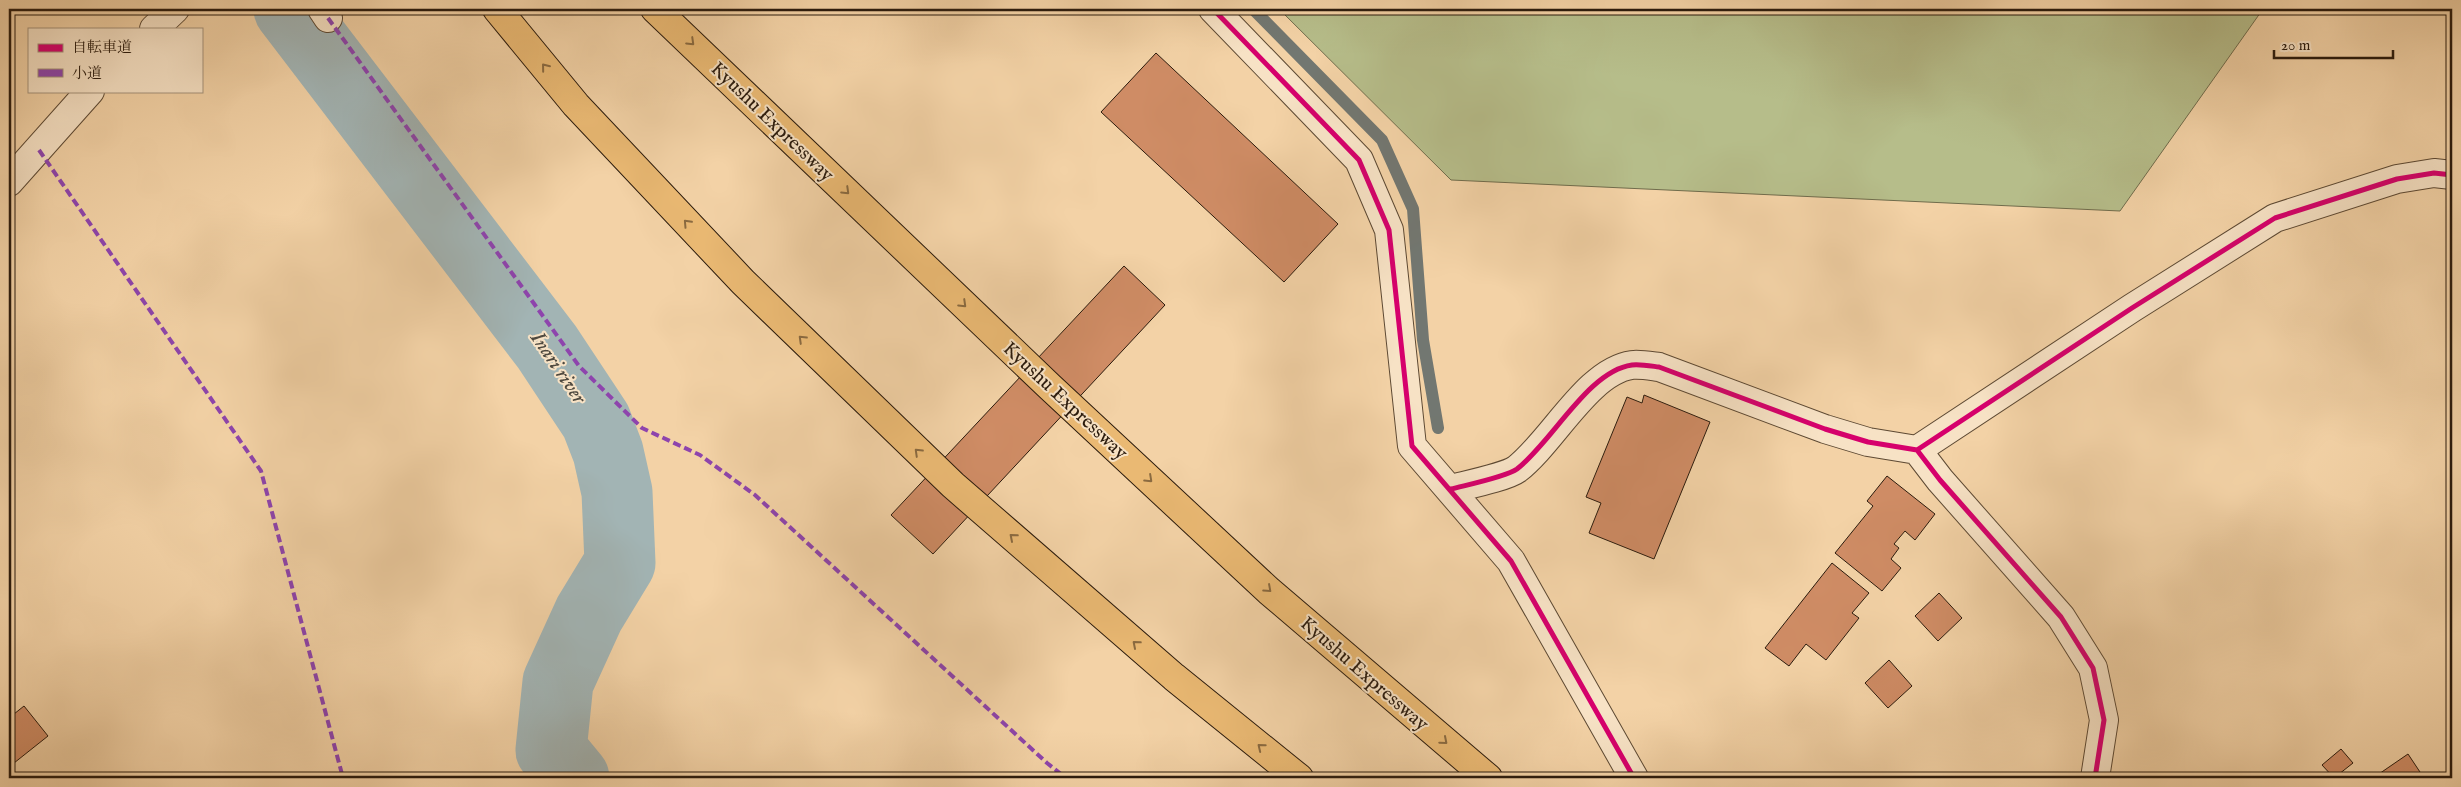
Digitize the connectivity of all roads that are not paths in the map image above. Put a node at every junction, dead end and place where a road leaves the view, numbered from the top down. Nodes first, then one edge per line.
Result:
1 (175, 9) edge
2 (497, 9) edge
3 (656, 9) edge
4 (1213, 9) edge
5 (155, 28) edge
6 (89, 92) edge
7 (2452, 175) edge
8 (9, 182) edge
9 (1917, 450) junction
10 (1451, 490) junction
11 (1299, 778) edge
12 (1488, 778) edge
13 (1634, 778) edge
14 (2095, 778) edge

1 - 5 street
11 -> 2 highway
3 -> 12 highway, Kyushu Expressway
4 - 10 street
6 - 8 street
7 - 9 street
9 - 10 street
9 - 14 street
10 - 13 street

